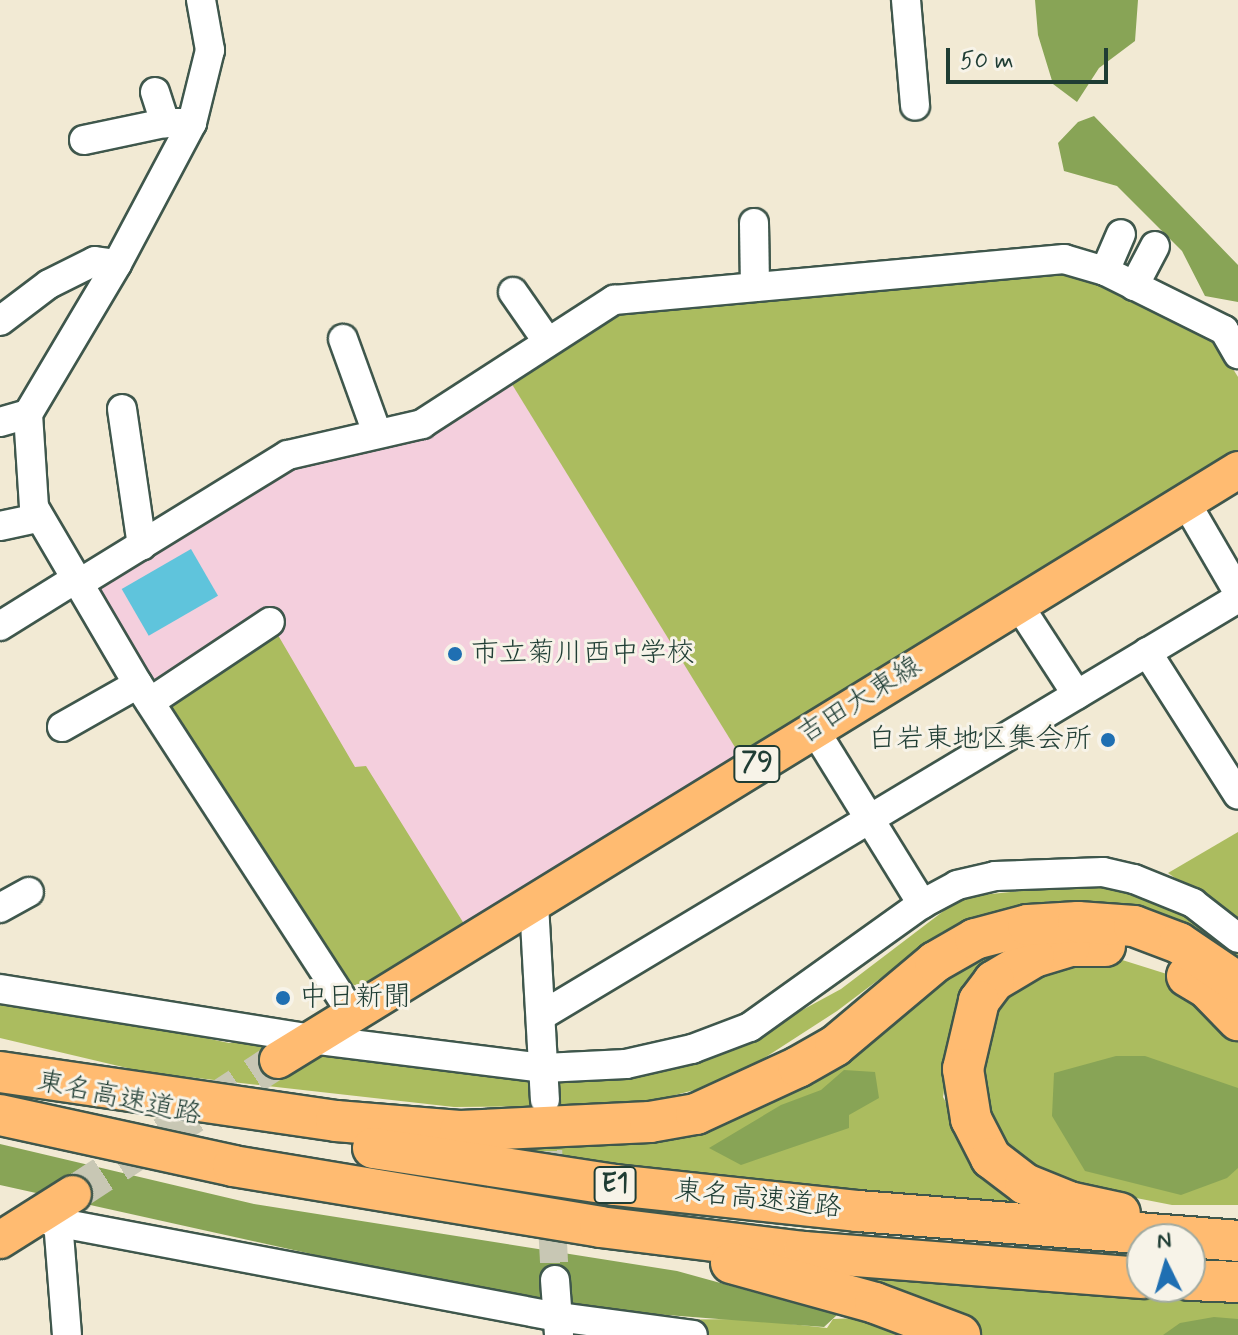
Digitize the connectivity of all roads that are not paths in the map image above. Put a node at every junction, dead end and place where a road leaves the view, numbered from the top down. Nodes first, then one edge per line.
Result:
1 (201, 0) edge
2 (906, 0) edge
3 (155, 92) dead end
4 (915, 106) dead end
5 (179, 123) junction
6 (84, 140) dead end
7 (754, 223) dead end
8 (1121, 234) dead end
9 (1155, 246) dead end
10 (117, 264) junction
11 (1105, 271) junction
12 (1134, 286) junction
13 (755, 287) junction
14 (513, 292) dead end
15 (0, 321) edge
16 (343, 339) dead end
17 (547, 341) junction
18 (1238, 354) edge
19 (122, 409) dead end
20 (28, 414) junction
21 (0, 422) edge
22 (377, 433) junction
23 (1238, 470) edge
24 (1185, 501) junction
25 (38, 518) junction
26 (0, 526) edge
27 (142, 546) junction
28 (76, 582) junction
29 (1238, 592) edge
30 (1238, 598) edge
31 (1018, 604) junction
32 (270, 622) dead end
33 (0, 626) edge
34 (1147, 652) junction
35 (144, 693) junction
36 (1077, 695) junction
37 (62, 727) dead end
38 (814, 729) junction
39 (1238, 795) edge
40 (870, 818) junction
41 (29, 892) dead end
42 (534, 904) junction
43 (922, 904) junction
44 (0, 908) edge
45 (1238, 938) edge
46 (1238, 983) edge
47 (0, 989) edge
48 (352, 1013) junction
49 (541, 1016) junction
50 (1238, 1020) edge
51 (311, 1039) junction
52 (278, 1060) tunnel mouth
53 (544, 1068) junction
54 (0, 1074) edge
55 (545, 1100) tunnel mouth
56 (0, 1115) edge
57 (55, 1211) junction
58 (600, 1227) junction
59 (0, 1240) edge
60 (1238, 1240) edge
61 (1126, 1277) edge
62 (555, 1280) tunnel mouth
63 (1206, 1281) edge
64 (1238, 1282) edge
65 (559, 1326) edge
66 (67, 1335) edge
67 (693, 1335) edge
68 (960, 1335) edge

1 - 5 street
2 - 4 street
3 - 5 street
5 - 6 street
5 - 10 street
7 - 13 street
8 - 11 street
9 - 12 street
10 - 15 street
10 - 20 street
11 - 12 street
11 - 13 street
12 - 18 street
13 - 17 street
14 - 17 street
16 - 22 street
17 - 22 street
19 - 27 street
20 - 21 street
20 - 25 street
22 - 27 street
23 - 24 main road, 吉田大東線 / 79
24 - 29 street
24 - 31 main road, 吉田大東線 / 79
25 - 26 street
25 - 28 street
27 - 28 street
28 - 33 street
28 - 35 street
30 - 34 street
31 - 36 street
31 - 38 main road, 吉田大東線 / 79
32 - 35 street
34 - 36 street
34 - 39 street
35 - 37 street
35 - 48 street
36 - 40 street
38 - 40 street
38 - 42 main road, 吉田大東線 / 79
40 - 43 street
40 - 49 street
41 - 44 street
42 - 48 main road, 吉田大東線 / 79
42 - 49 street
43 - 45 street
43 - 53 street
46 - 54 highway
47 - 51 street
48 - 51 main road, 吉田大東線 / 79
49 - 53 street
50 - 60 highway
51 - 52 main road, 吉田大東線 / 79
51 - 53 street
53 - 55 street
54 - 60 highway, 東名高速道路 / E1
56 - 58 highway, 東名高速道路 / E1
57 - 59 main road
57 - 65 street
57 - 66 street
58 - 61 highway, 東名高速道路 / E1
58 - 68 highway
62 - 65 street
63 - 64 highway
65 - 67 street

